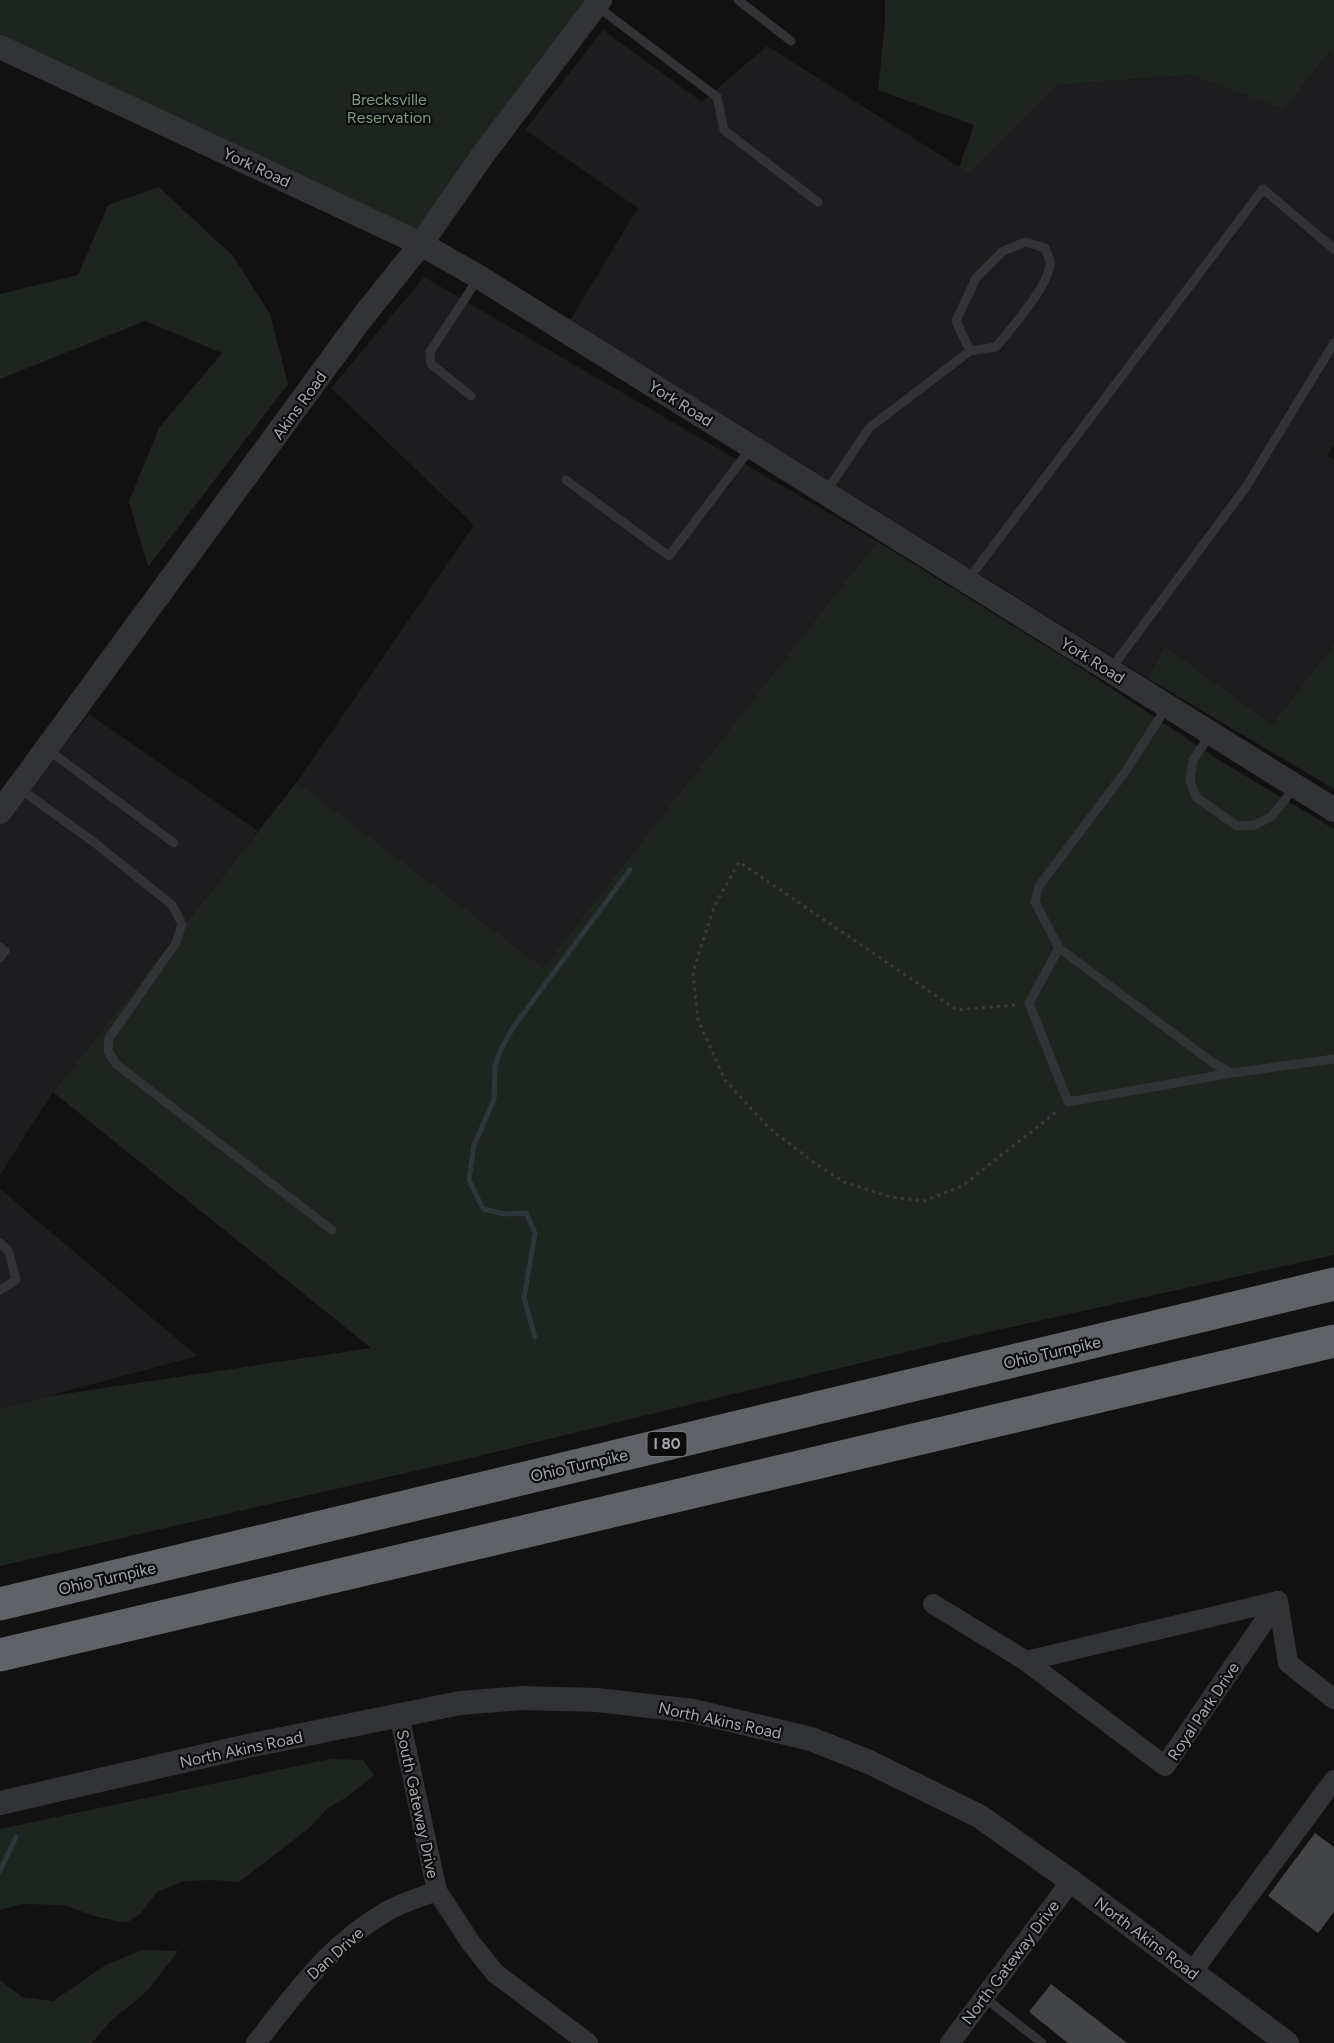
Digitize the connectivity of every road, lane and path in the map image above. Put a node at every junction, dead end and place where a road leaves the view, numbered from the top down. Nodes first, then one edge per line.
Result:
1 (738, 0) edge
2 (598, 3) edge
3 (791, 41) dead end
4 (0, 47) edge
5 (818, 202) dead end
6 (421, 244) junction
7 (1334, 249) edge
8 (479, 277) junction
9 (1334, 343) edge
10 (970, 351) junction
11 (471, 396) dead end
12 (752, 447) junction
13 (566, 480) dead end
14 (825, 493) junction
15 (967, 581) junction
16 (1110, 670) junction
17 (1167, 706) junction
18 (1212, 733) junction
19 (47, 749) junction
20 (1296, 786) junction
21 (19, 788) junction
22 (1334, 810) edge
23 (0, 812) edge
24 (174, 843) dead end
25 (0, 946) edge
26 (1059, 948) junction
27 (0, 958) edge
28 (1029, 1003) junction
29 (1334, 1059) edge
30 (1232, 1073) junction
31 (1068, 1102) junction
32 (332, 1230) dead end
33 (0, 1243) edge
34 (1334, 1284) edge
35 (0, 1290) edge
36 (1334, 1341) edge
37 (1278, 1601) junction
38 (0, 1604) edge
39 (933, 1604) dead end
40 (0, 1655) edge
41 (1026, 1661) junction
42 (1334, 1700) edge
43 (399, 1715) junction
44 (1334, 1780) edge
45 (0, 1803) edge
46 (1071, 1881) junction
47 (437, 1891) junction
48 (1192, 1972) junction
49 (985, 1998) junction
50 (256, 2043) edge
51 (588, 2043) edge
52 (950, 2043) edge
53 (1042, 2043) edge
54 (1287, 2043) edge

1 - 3 lane
2 - 5 lane
2 - 6 street, Akins Road
4 - 6 street, York Road
6 - 8 street, York Road
6 - 19 street, Akins Road
7 - 15 lane
8 - 11 lane
8 - 12 street, York Road
9 - 16 lane
10 - 10 lane
10 - 14 lane
12 - 13 lane
12 - 14 street, York Road
14 - 15 street, York Road
15 - 16 street, York Road
16 - 17 street, York Road
17 - 18 street, York Road
17 - 26 lane
18 - 20 street, York Road
18 - 20 lane
19 - 21 street, Akins Road
19 - 24 lane
20 - 22 street, York Road
21 - 23 street, Akins Road
21 - 32 lane
25 - 27 lane
26 - 28 lane
26 - 30 lane
28 - 31 lane
28 - 31 path
29 - 30 lane
30 - 31 lane
33 - 35 lane
34 - 38 highway, Ohio Turnpike / I 80
36 - 40 highway
37 - 41 street
37 - 41 street, Royal Park Drive
37 - 42 street
39 - 41 street, Royal Park Drive
43 - 45 street, North Akins Road
43 - 46 street, North Akins Road
43 - 47 street, South Gateway Drive
44 - 48 street
46 - 48 street, North Akins Road
46 - 49 street, North Gateway Drive
47 - 50 street, Dan Drive
47 - 51 street, South Gateway Drive
48 - 54 street, North Akins Road
49 - 52 street, North Gateway Drive
49 - 53 lane

